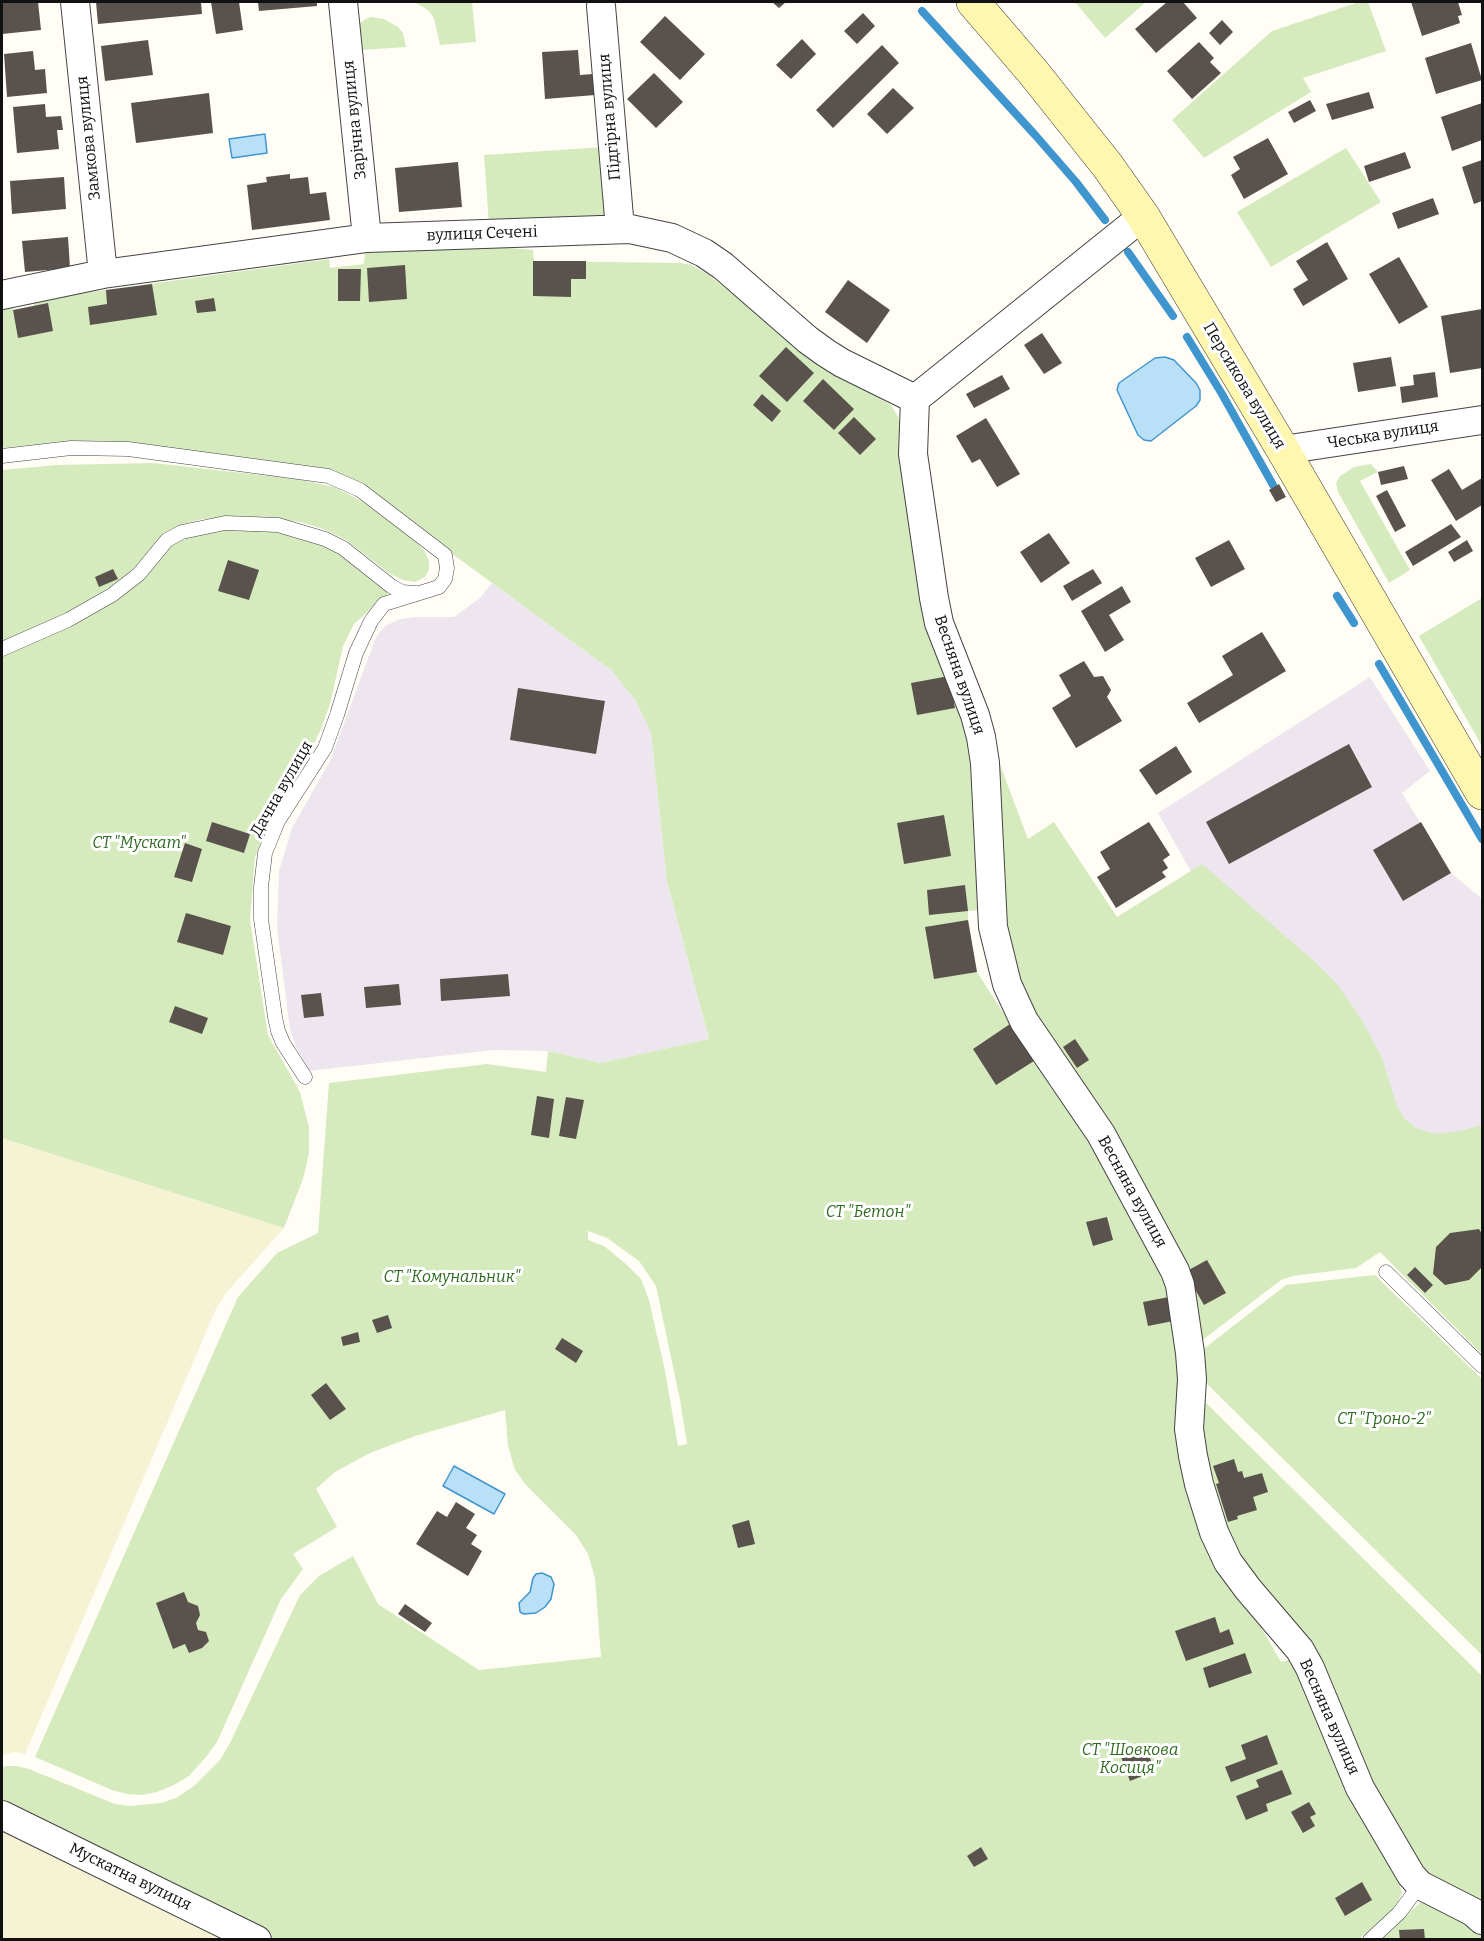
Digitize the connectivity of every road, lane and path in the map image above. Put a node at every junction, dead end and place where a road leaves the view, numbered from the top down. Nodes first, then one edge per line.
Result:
1 (75, 2) edge
2 (343, 2) edge
3 (974, 2) edge
4 (601, 6) dead end
5 (1143, 216) junction
6 (620, 229) junction
7 (367, 238) junction
8 (103, 274) junction
9 (2, 295) edge
10 (915, 399) junction
11 (1482, 420) edge
12 (1283, 450) junction
13 (2, 456) edge
14 (430, 591) junction
15 (2, 650) edge
16 (1482, 793) edge
17 (305, 1077) dead end
18 (1386, 1272) dead end
19 (1482, 1366) edge
20 (2, 1815) edge
21 (1420, 1885) junction
22 (1482, 1920) edge
23 (257, 1940) edge
24 (1370, 1940) edge

1 - 8 street, Замкова вулиця
2 - 7 street, Зарічна вулиця
3 - 5 main road, Персикова вулиця
4 - 6 street, Підгірна вулиця
5 - 10 street
5 - 12 main road, Персикова вулиця
6 - 7 street, вулиця Сечені
6 - 10 street, вулиця Сечені
7 - 8 street, вулиця Сечені
8 - 9 street, вулиця Сечені
10 - 21 street, Весняна вулиця
11 - 12 street, Чеська вулиця
12 - 16 main road, Персикова вулиця
13 - 14 lane
14 - 15 lane
14 - 17 lane, Дачна вулиця
18 - 19 lane
20 - 23 street, Мускатна вулиця
21 - 22 street, Весняна вулиця
21 - 24 lane

